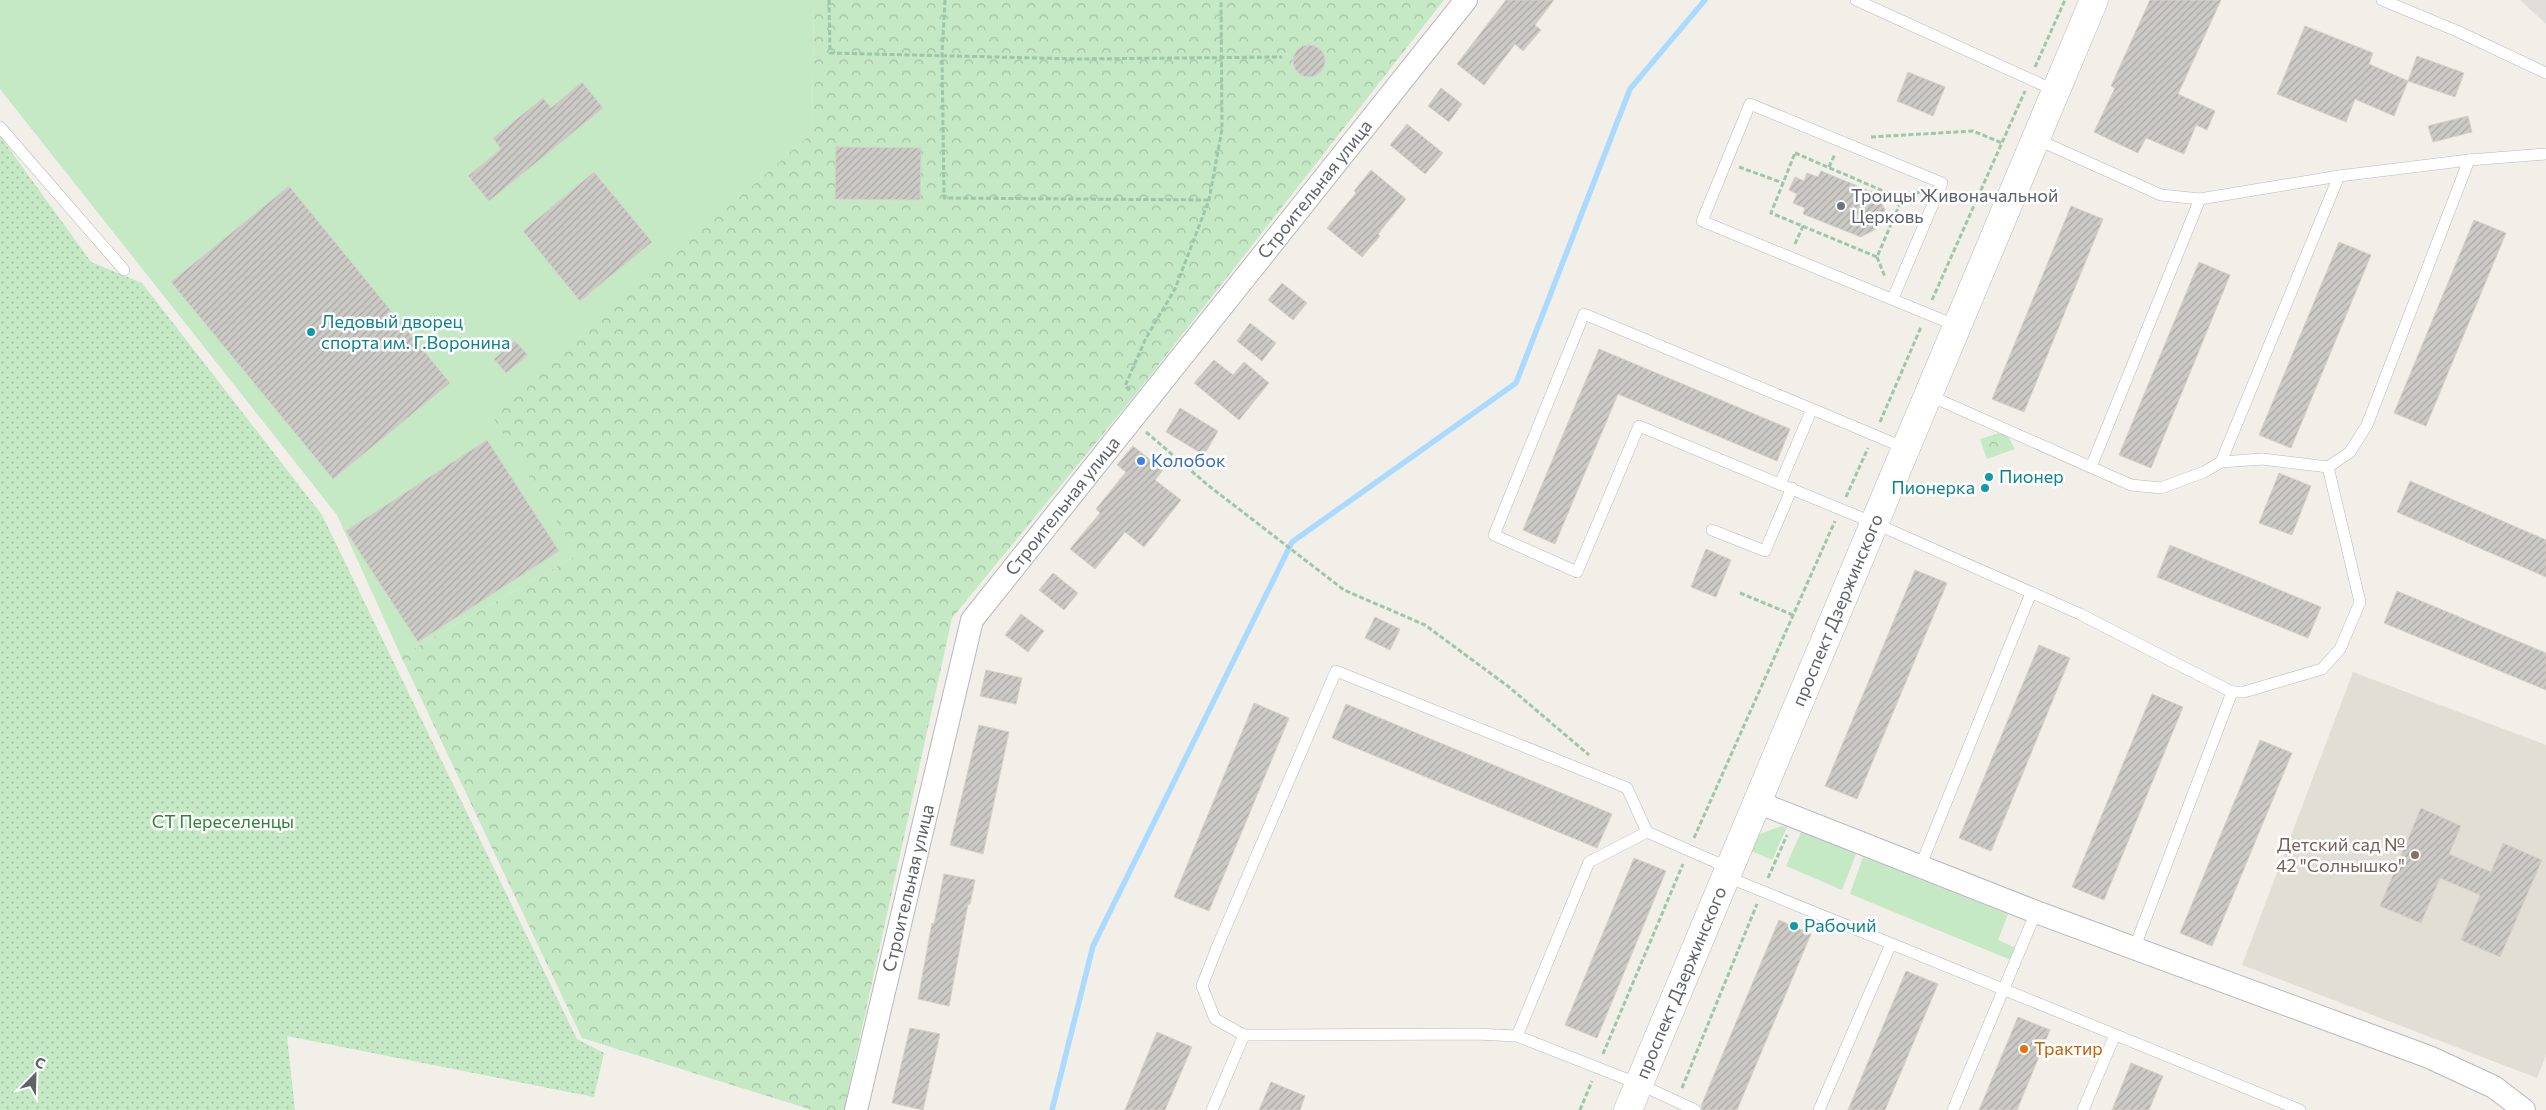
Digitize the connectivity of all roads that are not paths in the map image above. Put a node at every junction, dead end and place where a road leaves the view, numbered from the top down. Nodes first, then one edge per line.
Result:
1 (1466, 0) edge
2 (1856, 0) edge
3 (2094, 0) edge
4 (2382, 0) edge
5 (2546, 73) edge
6 (2056, 91) junction
7 (0, 127) edge
8 (2036, 139) junction
9 (2546, 154) edge
10 (2469, 160) junction
11 (2339, 176) junction
12 (2200, 199) junction
13 (124, 270) dead end
14 (1893, 298) junction
15 (1957, 326) junction
16 (1928, 395) junction
17 (1812, 409) junction
18 (1905, 448) junction
19 (2221, 462) junction
20 (2090, 467) junction
21 (2328, 467) junction
22 (1780, 484) junction
23 (1792, 488) junction
24 (1874, 523) junction
25 (1712, 530) dead end
26 (2031, 593) junction
27 (2232, 692) junction
28 (1757, 802) junction
29 (1647, 832) junction
30 (1920, 867) junction
31 (1727, 872) junction
32 (2036, 912) junction
33 (1890, 944) junction
34 (2134, 949) junction
35 (2003, 989) junction
36 (2115, 1034) junction
37 (1244, 1035) junction
38 (1517, 1036) junction
39 (1639, 1084) junction
40 (856, 1110) edge
41 (1212, 1110) edge
42 (1628, 1110) edge
43 (1695, 1110) edge
44 (1819, 1110) edge
45 (1952, 1110) edge
46 (2083, 1110) edge
47 (2300, 1110) edge
48 (2524, 1110) edge

1 - 40 street, Строительная улица
2 - 6 lane
3 - 6 street, проспект Дзержинского
4 - 5 lane
6 - 8 street, проспект Дзержинского
7 - 13 lane
8 - 12 lane
8 - 15 street, проспект Дзержинского
9 - 10 lane
10 - 11 lane
10 - 21 lane
11 - 12 lane
11 - 19 lane
12 - 20 lane
14 - 14 lane
14 - 15 lane
15 - 16 street, проспект Дзержинского
16 - 18 street, проспект Дзержинского
16 - 20 lane
17 - 18 lane
17 - 22 lane
17 - 22 lane
18 - 24 street, проспект Дзержинского
19 - 20 lane
19 - 21 lane
21 - 27 lane
22 - 23 lane
23 - 24 lane
23 - 25 lane
24 - 26 lane
24 - 28 street, проспект Дзержинского
26 - 27 lane
26 - 30 lane
27 - 34 lane
28 - 30 street
28 - 31 street, проспект Дзержинского
29 - 31 lane
29 - 37 lane
29 - 38 lane
30 - 32 street
31 - 33 lane
31 - 39 street, проспект Дзержинского
32 - 34 street
32 - 35 lane
33 - 35 lane
33 - 44 lane
34 - 48 street
35 - 36 lane
35 - 45 lane
36 - 46 lane
36 - 47 lane
37 - 38 lane
37 - 41 lane
38 - 39 lane
39 - 42 street, проспект Дзержинского
39 - 43 lane

